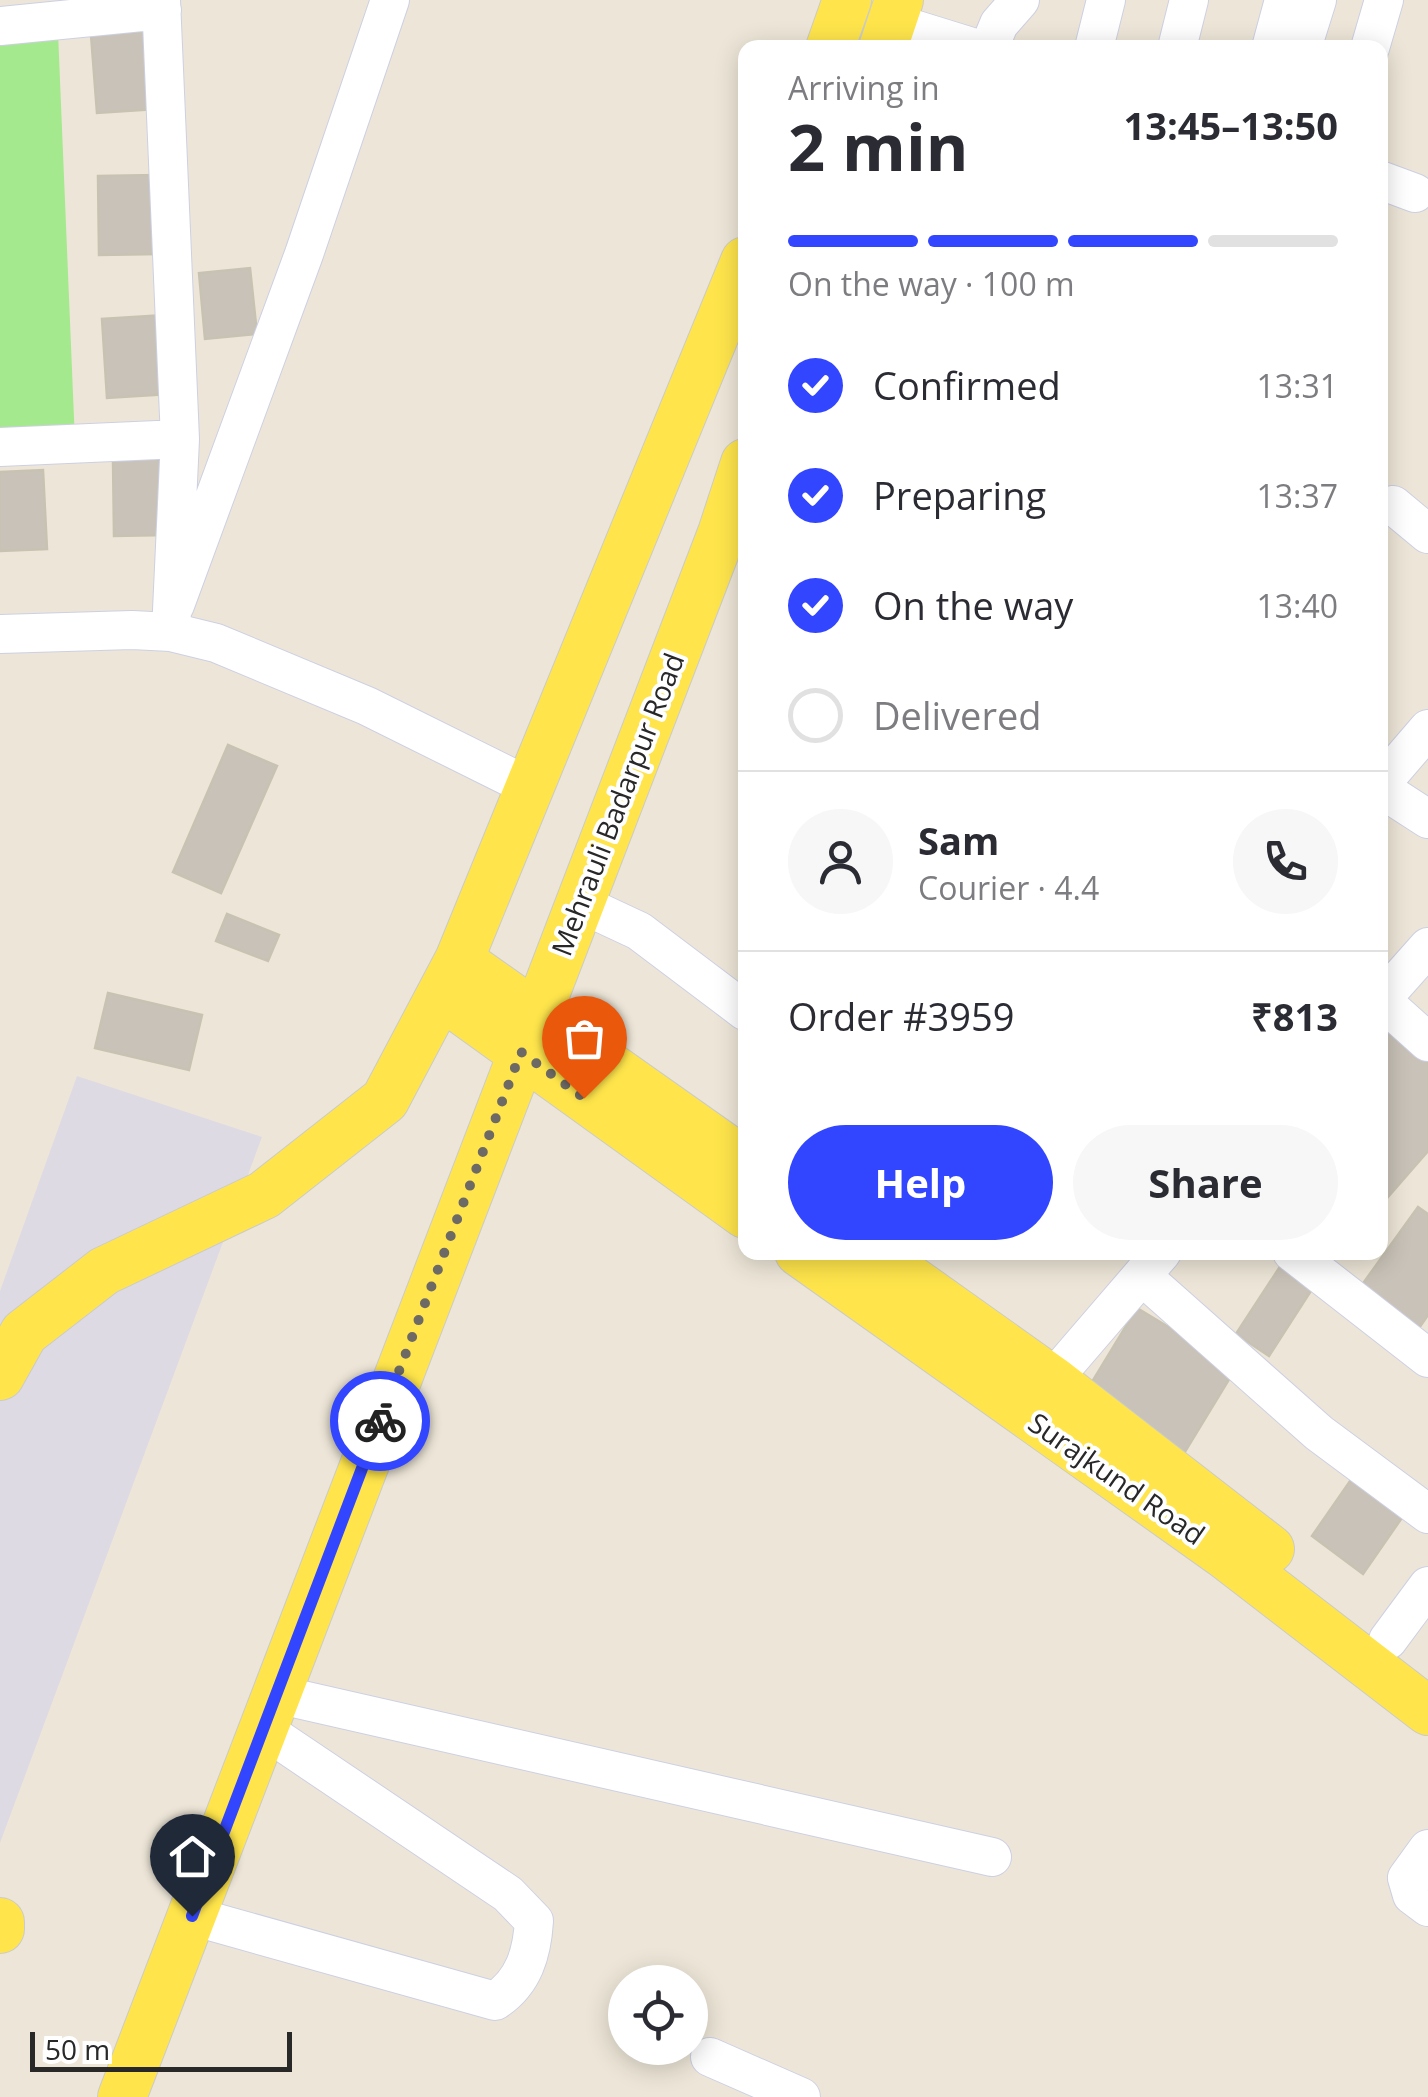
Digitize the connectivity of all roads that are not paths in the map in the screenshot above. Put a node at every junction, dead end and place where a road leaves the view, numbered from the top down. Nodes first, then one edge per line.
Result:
1 (390, 0) edge
2 (847, 0) edge
3 (1020, 0) edge
4 (1106, 0) edge
5 (1189, 0) edge
6 (1284, 0) edge
7 (1317, 0) edge
8 (1384, 0) edge
9 (162, 5) edge
10 (891, 23) edge
11 (0, 26) edge
12 (833, 40) edge
13 (948, 40) edge
14 (992, 40) edge
15 (1096, 40) edge
16 (1179, 40) edge
17 (1273, 40) edge
18 (1304, 40) edge
19 (1372, 40) edge
20 (738, 277) edge
21 (180, 439) junction
22 (0, 447) edge
23 (738, 484) edge
24 (1394, 505) dead end
25 (1428, 534) edge
26 (173, 619) junction
27 (0, 634) edge
28 (1428, 729) edge
29 (1388, 776) edge
30 (530, 787) junction
31 (1388, 792) edge
32 (1428, 819) edge
33 (579, 903) junction
34 (1428, 946) edge
35 (450, 977) junction
36 (1388, 992) edge
37 (738, 1006) edge
38 (1388, 1008) edge
39 (528, 1033) junction
40 (1428, 1042) edge
41 (738, 1158) edge
42 (738, 1208) edge
43 (810, 1260) edge
44 (883, 1260) edge
45 (1302, 1260) edge
46 (1152, 1264) edge
47 (1428, 1358) edge
48 (0, 1376) edge
49 (1052, 1380) junction
50 (1428, 1514) edge
51 (1428, 1586) edge
52 (1388, 1640) junction
53 (1428, 1670) edge
54 (269, 1711) junction
55 (1428, 1711) edge
56 (1428, 1849) edge
57 (992, 1858) dead end
58 (1428, 1907) edge
59 (192, 1916) junction
60 (710, 2057) dead end
61 (122, 2097) edge
62 (801, 2097) edge

1 - 26 street
2 - 12 main road
3 - 14 street
4 - 15 street
5 - 16 street
6 - 17 street
7 - 18 street
8 - 19 street
9 - 11 street
9 - 21 street
10 - 13 street
20 - 30 main road
21 - 22 street
21 - 26 street
23 - 33 main road, Mehrauli Badarpur Road
24 - 25 street
26 - 27 street
26 - 30 street
28 - 29 street
30 - 35 main road
31 - 32 street
33 - 37 street
33 - 39 main road, Mehrauli Badarpur Road
34 - 36 street
35 - 39 main road
35 - 48 main road
38 - 40 street
39 - 41 main road
39 - 42 main road
39 - 54 main road, Mehrauli Badarpur Road
43 - 55 main road, Surajkund Road
44 - 49 main road, Surajkund Road
45 - 47 street
46 - 49 street
46 - 50 street
49 - 52 main road, Surajkund Road
51 - 52 street
52 - 53 main road, Surajkund Road
54 - 57 street
54 - 59 main road, Mehrauli Badarpur Road
54 - 59 street
56 - 58 street
59 - 61 main road, Mehrauli Badarpur Road
60 - 62 street

